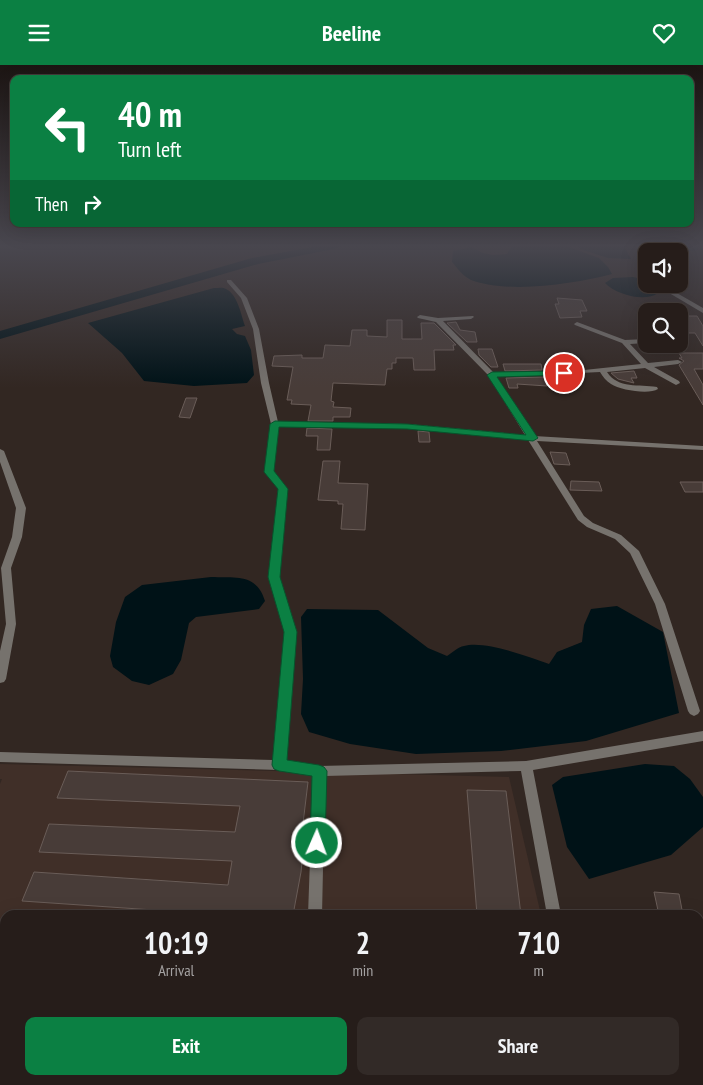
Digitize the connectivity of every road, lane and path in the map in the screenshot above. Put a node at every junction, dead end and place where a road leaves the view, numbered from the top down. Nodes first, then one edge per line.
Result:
1 (240, 294) edge
2 (673, 294) edge
3 (703, 311) edge
4 (420, 317) dead end
5 (471, 317) dead end
6 (438, 320) junction
7 (577, 324) dead end
8 (638, 341) edge
9 (624, 342) junction
10 (678, 362) dead end
11 (646, 365) junction
12 (603, 371) junction
13 (492, 375) junction
14 (676, 383) dead end
15 (654, 389) dead end
16 (275, 424) junction
17 (533, 438) junction
18 (703, 448) edge
19 (0, 451) edge
20 (0, 679) edge
21 (694, 711) dead end
22 (703, 736) edge
23 (0, 757) edge
24 (279, 765) junction
25 (526, 766) junction
26 (319, 771) junction
27 (315, 910) edge
28 (553, 910) edge

1 - 16 street
2 - 3 street
4 - 6 street
5 - 6 street
6 - 13 street
7 - 9 street
8 - 9 street
9 - 11 street
10 - 11 street
11 - 12 street
11 - 14 street
12 - 13 street
12 - 15 street
13 - 17 street
16 - 17 street
16 - 24 street
17 - 18 street
17 - 21 street
19 - 20 street
22 - 25 street
23 - 24 street
24 - 26 street
25 - 26 street
25 - 28 street
26 - 27 street

